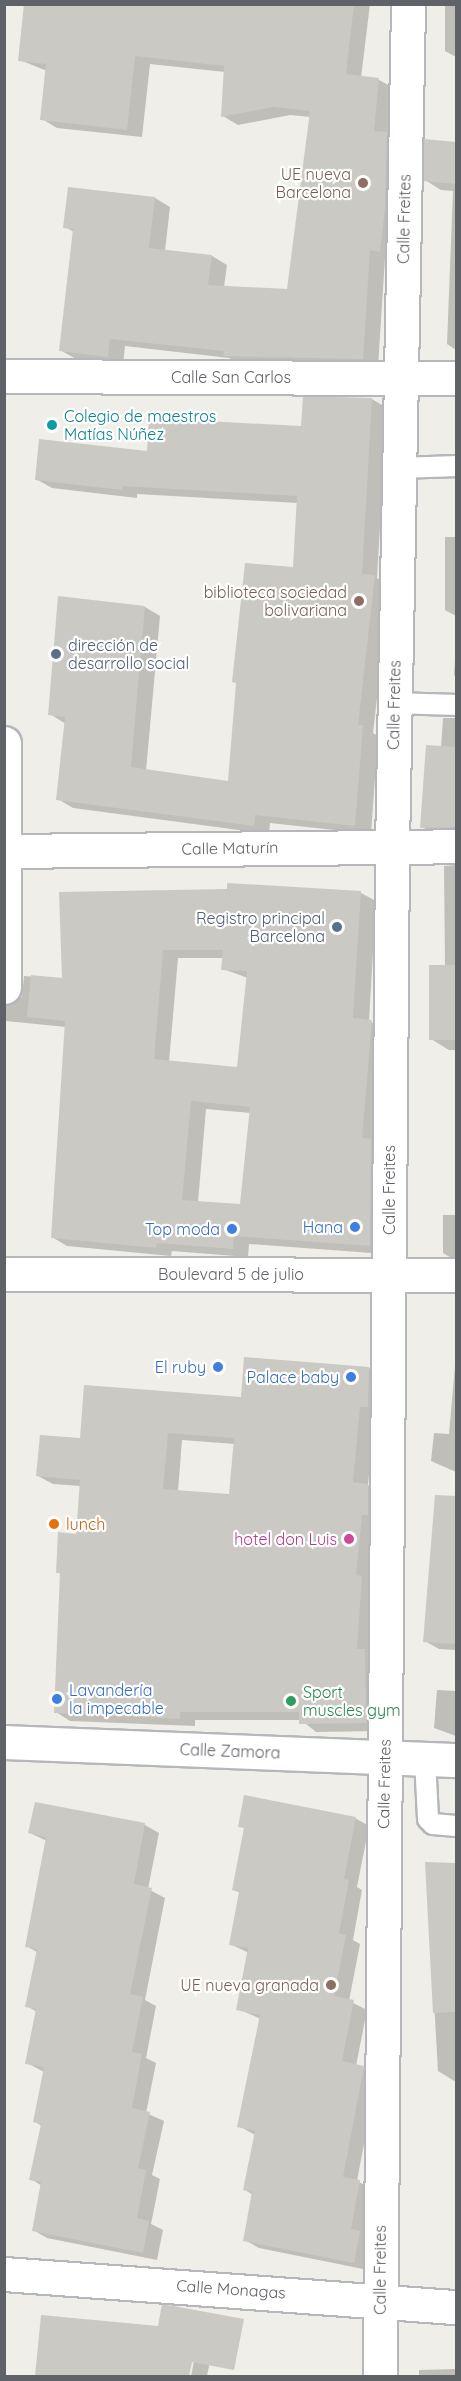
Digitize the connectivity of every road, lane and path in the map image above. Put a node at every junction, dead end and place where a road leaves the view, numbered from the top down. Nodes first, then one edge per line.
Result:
1 (408, 4) edge
2 (4, 376) edge
3 (402, 377) junction
4 (456, 378) edge
5 (456, 466) edge
6 (400, 468) junction
7 (394, 703) junction
8 (456, 705) edge
9 (4, 743) edge
10 (456, 846) edge
11 (392, 847) junction
12 (5, 851) edge
13 (4, 987) edge
14 (4, 1274) edge
15 (389, 1274) junction
16 (456, 1275) edge
17 (4, 1742) edge
18 (385, 1757) junction
19 (441, 1759) edge
20 (456, 1826) edge
21 (4, 2274) edge
22 (380, 2300) junction
23 (456, 2307) edge
24 (380, 2376) edge

1 - 3 street, Calle Freites
2 - 3 street, Calle San Carlos
3 - 4 street, Calle San Carlos
3 - 6 street, Calle Freites
5 - 6 lane
6 - 7 street, Calle Freites
7 - 8 lane
7 - 11 street, Calle Freites
9 - 12 street
10 - 11 street, Calle Maturín
11 - 12 street, Calle Maturín
11 - 15 street, Calle Freites
12 - 13 street
14 - 15 street, Boulevard 5 de julio
15 - 16 street, Boulevard 5 de julio
15 - 18 street, Calle Freites
17 - 18 street, Calle Zamora
18 - 19 street, Calle Zamora
18 - 22 street, Calle Freites
19 - 20 lane
21 - 22 street, Calle Monagas
22 - 23 street, Calle Monagas
22 - 24 street, Calle Freites

